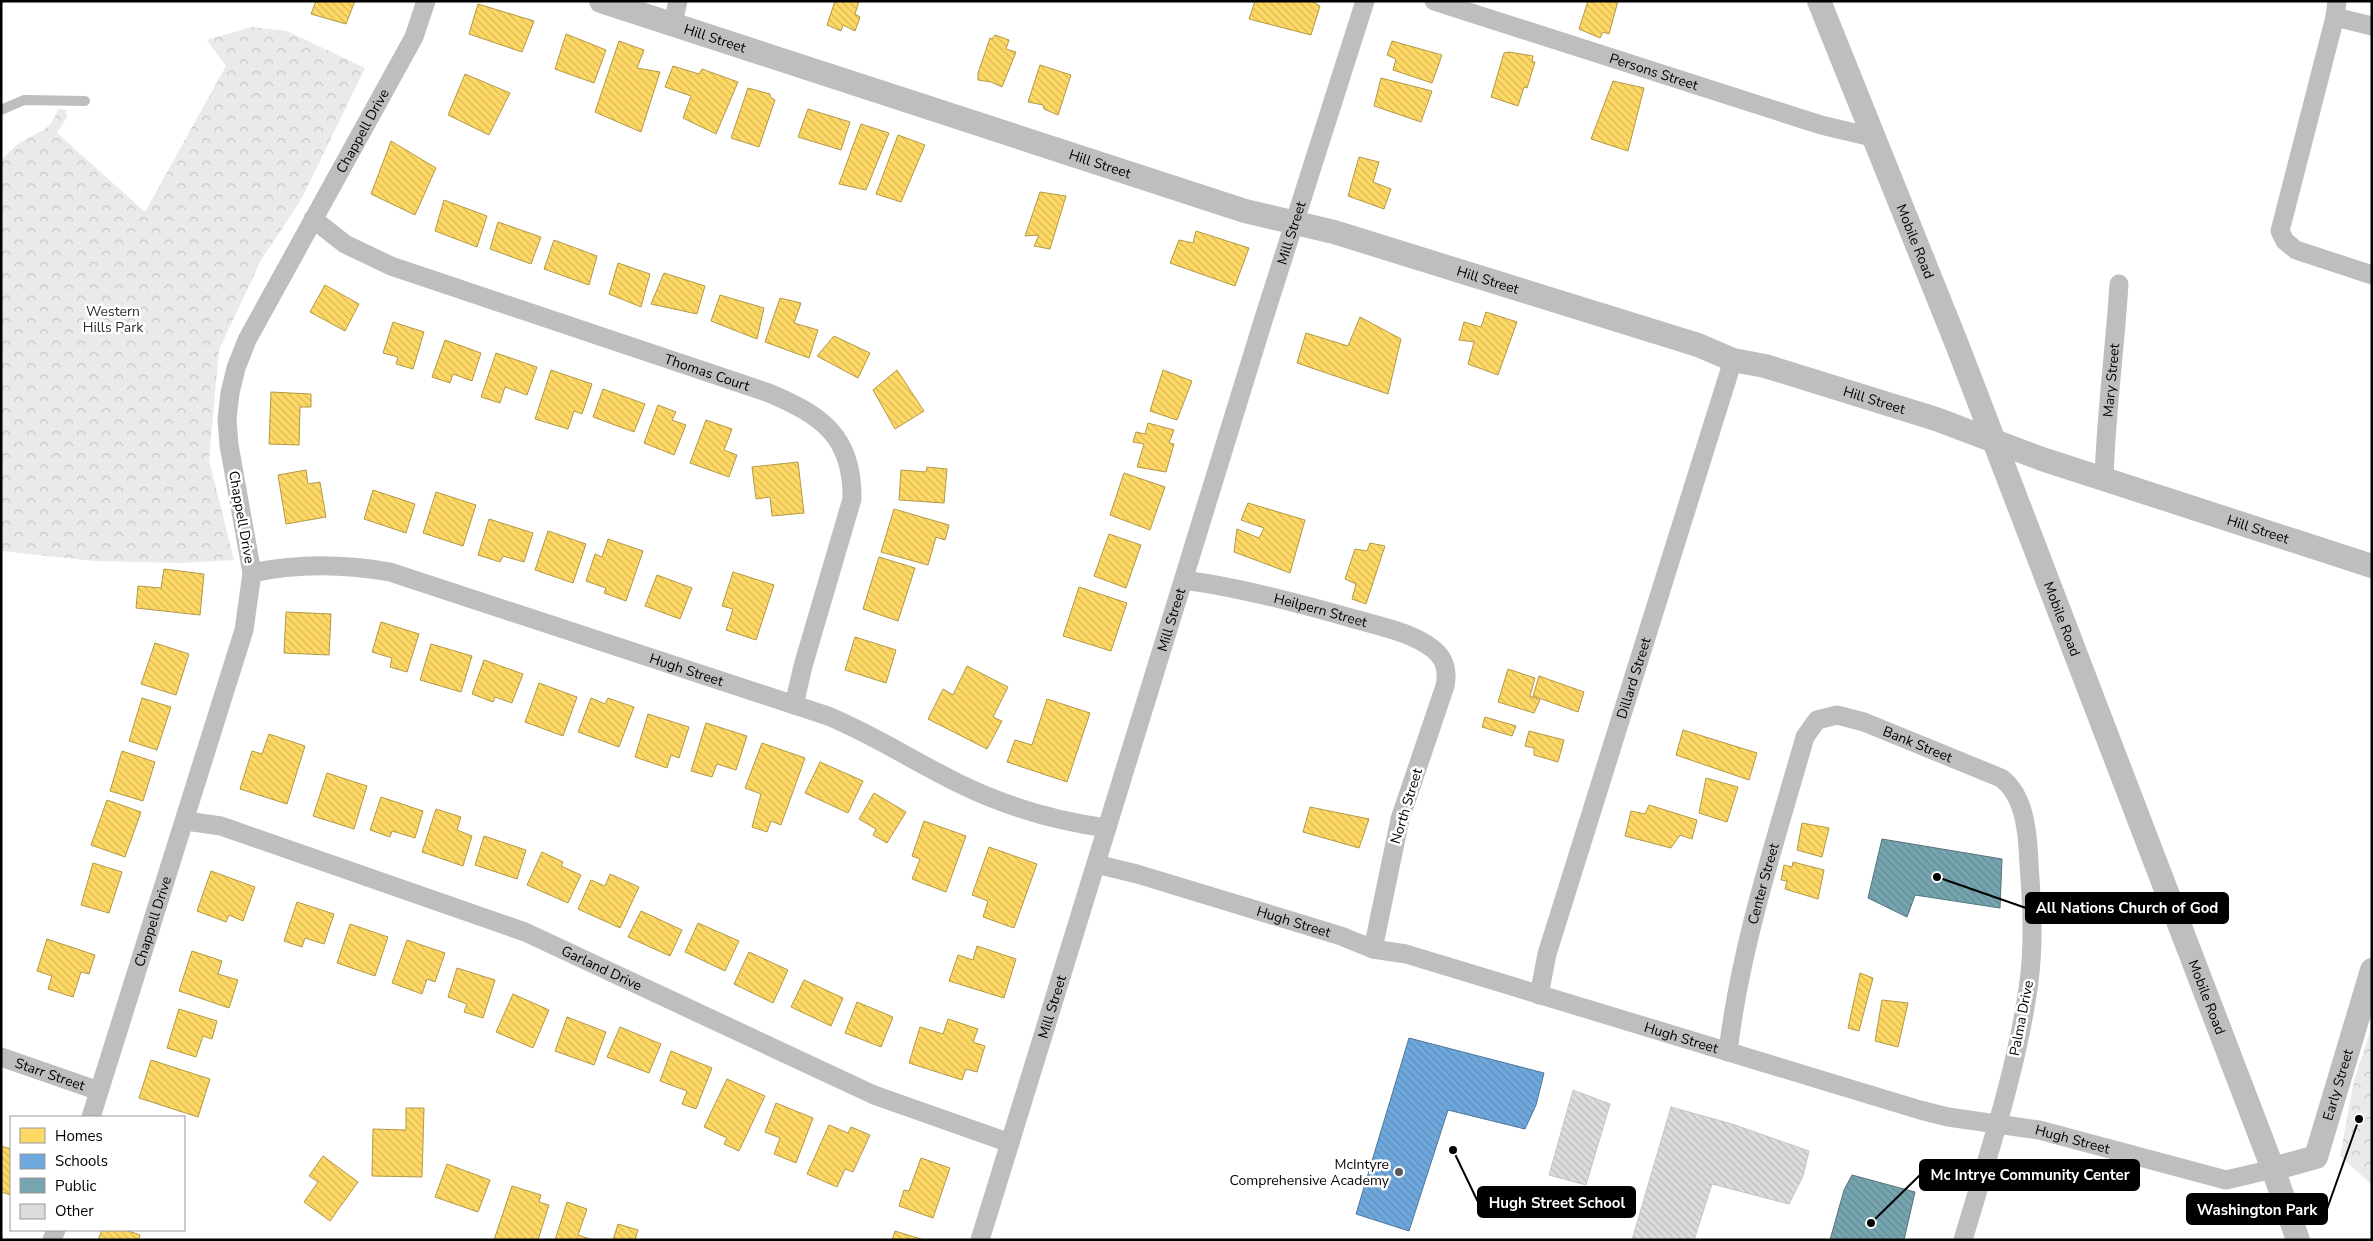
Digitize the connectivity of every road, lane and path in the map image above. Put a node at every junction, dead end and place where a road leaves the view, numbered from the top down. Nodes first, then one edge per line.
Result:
1 (426, 1) edge
2 (601, 1) edge
3 (1365, 1) edge
4 (1434, 1) edge
5 (1819, 1) edge
6 (2336, 9) edge
7 (676, 12) edge
8 (2372, 26) edge
9 (85, 101) dead end
10 (1, 110) edge
11 (1876, 138) junction
12 (313, 219) junction
13 (1294, 222) junction
14 (2372, 275) edge
15 (2119, 284) dead end
16 (1733, 360) junction
17 (1992, 440) junction
18 (2104, 478) junction
19 (2372, 566) edge
20 (252, 573) junction
21 (1184, 580) junction
22 (1445, 666) joint
23 (794, 705) junction
24 (1817, 720) joint
25 (2014, 791) joint
26 (186, 821) junction
27 (1107, 828) junction
28 (1096, 864) junction
29 (1373, 949) junction
30 (2372, 970) edge
31 (1539, 995) junction
32 (1728, 1052) junction
33 (1, 1057) edge
34 (99, 1091) junction
35 (91, 1116) edge
36 (1998, 1124) junction
37 (1010, 1143) junction
38 (2273, 1168) junction
39 (980, 1240) edge
40 (1963, 1240) edge
41 (2298, 1240) edge

1 - 12 street, Chappell Drive
2 - 7 street, Hill Street
3 - 13 street, Mill Street
4 - 11 street, Persons Street
5 - 11 street, Mobile Road
6 - 8 street
6 - 14 street
7 - 13 street, Hill Street
9 - 10 lane
11 - 17 street, Mobile Road
12 - 20 street, Chappell Drive
12 - 23 street, Thomas Court
13 - 16 street, Hill Street
13 - 21 street, Mill Street
15 - 18 street, Mary Street
16 - 17 street, Hill Street
16 - 31 street, Dillard Street
17 - 18 street, Hill Street
17 - 38 street, Mobile Road
18 - 19 street, Hill Street
20 - 23 street, Hugh Street
20 - 26 street, Chappell Drive
21 - 22 street, Heilpern Street
21 - 27 street, Mill Street
22 - 29 street, North Street
23 - 27 street, Hugh Street
24 - 25 street, Bank Street
24 - 32 street, Center Street
25 - 36 street, Palma Drive
26 - 34 street, Chappell Drive
26 - 37 street, Garland Drive
27 - 28 street, Mill Street
28 - 29 street, Hugh Street
28 - 37 street, Mill Street
29 - 31 street, Hugh Street
30 - 38 street, Early Street
31 - 32 street, Hugh Street
32 - 36 street, Hugh Street
33 - 34 street, Starr Street
34 - 35 street, Chappell Drive
36 - 38 street, Hugh Street
36 - 40 street, Palma Drive
37 - 39 street, Mill Street
38 - 41 street, Mobile Road

